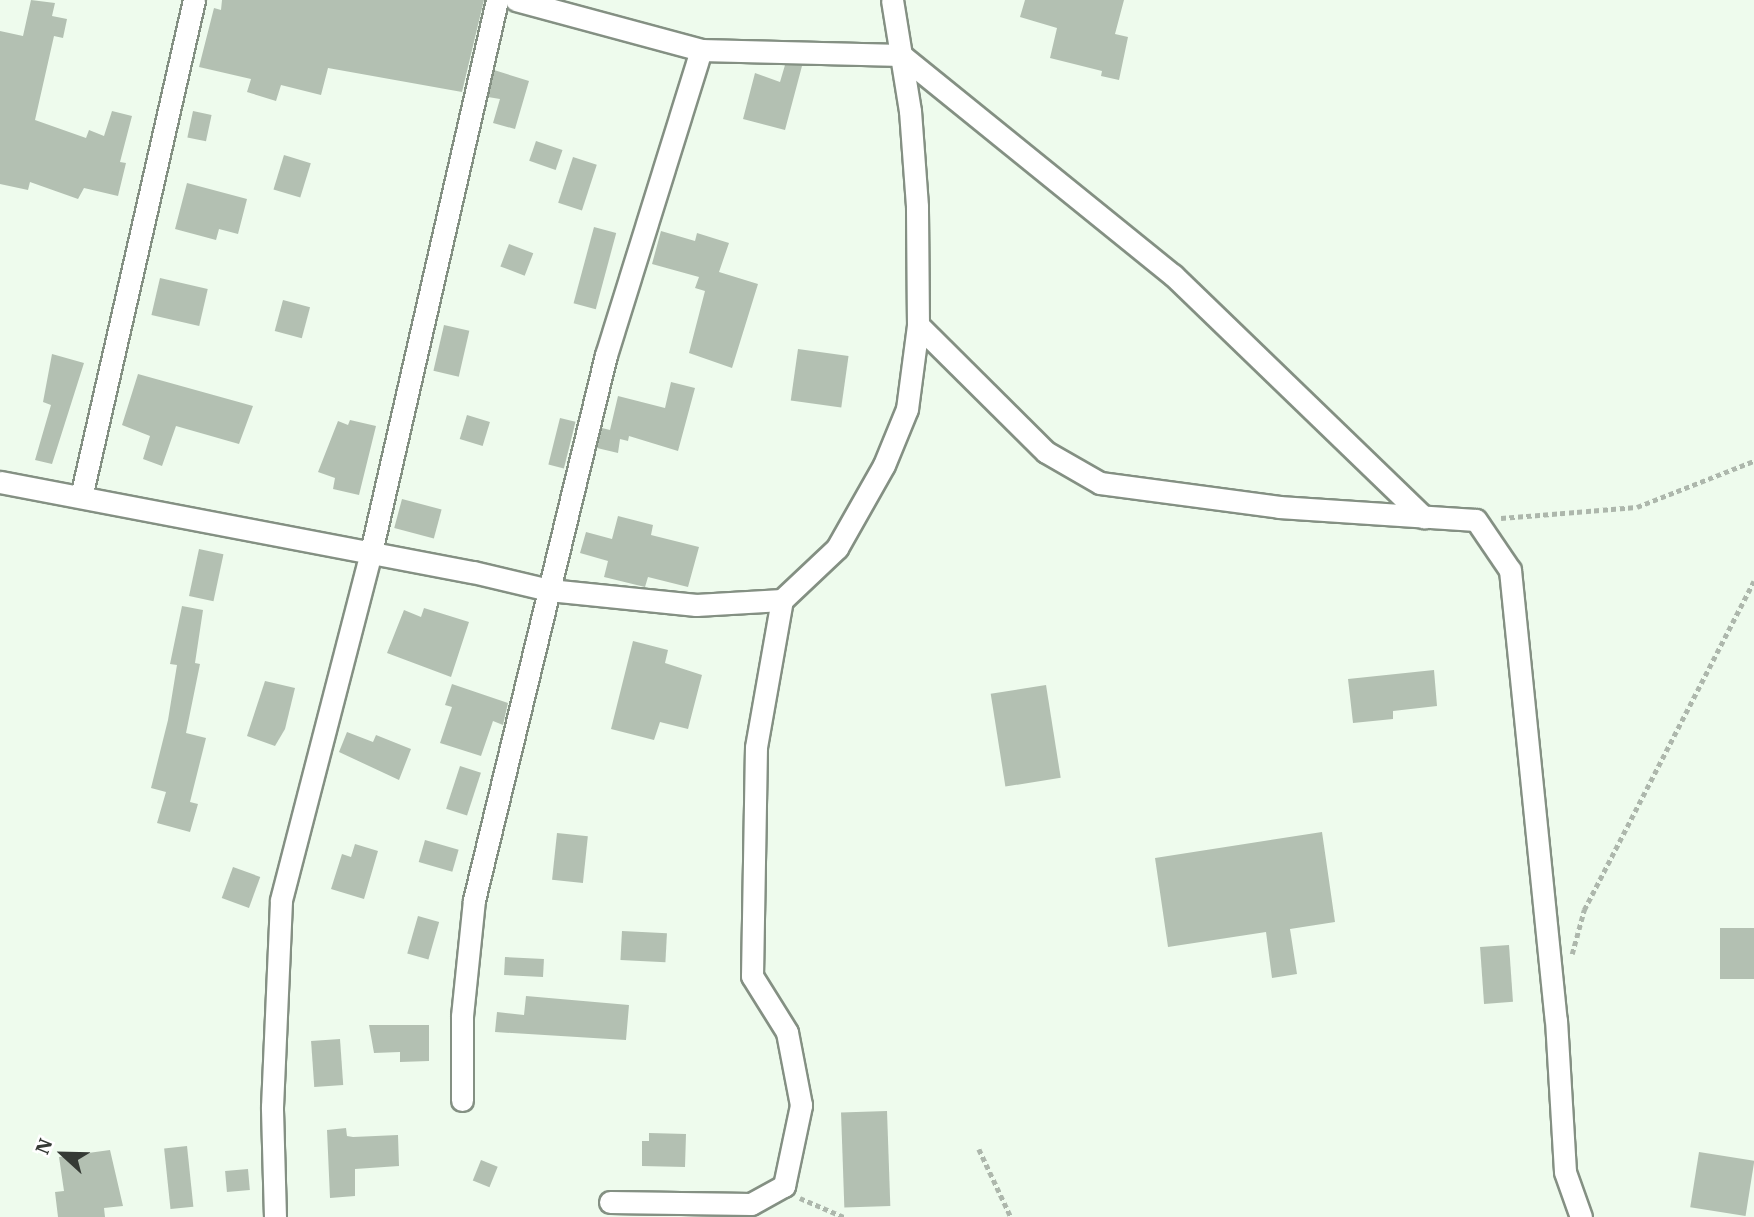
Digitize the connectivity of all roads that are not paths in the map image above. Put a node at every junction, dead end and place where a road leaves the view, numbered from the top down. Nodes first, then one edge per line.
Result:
1 (194, 0) edge
2 (497, 0) edge
3 (516, 0) edge
4 (892, 0) edge
5 (701, 50) junction
6 (901, 55) junction
7 (918, 325) junction
8 (0, 482) edge
9 (81, 497) junction
10 (1424, 517) junction
11 (371, 552) junction
12 (549, 590) junction
13 (782, 600) junction
14 (462, 1100) dead end
15 (610, 1202) dead end
16 (275, 1217) edge
17 (1581, 1217) edge

1 - 9 street
2 - 11 street
3 - 5 street
4 - 6 street
5 - 6 street
5 - 12 street
6 - 7 street
6 - 10 street
7 - 10 street
7 - 13 street
8 - 9 street
9 - 11 street
10 - 17 street
11 - 12 street
11 - 16 street
12 - 13 street
12 - 14 street
13 - 15 street

